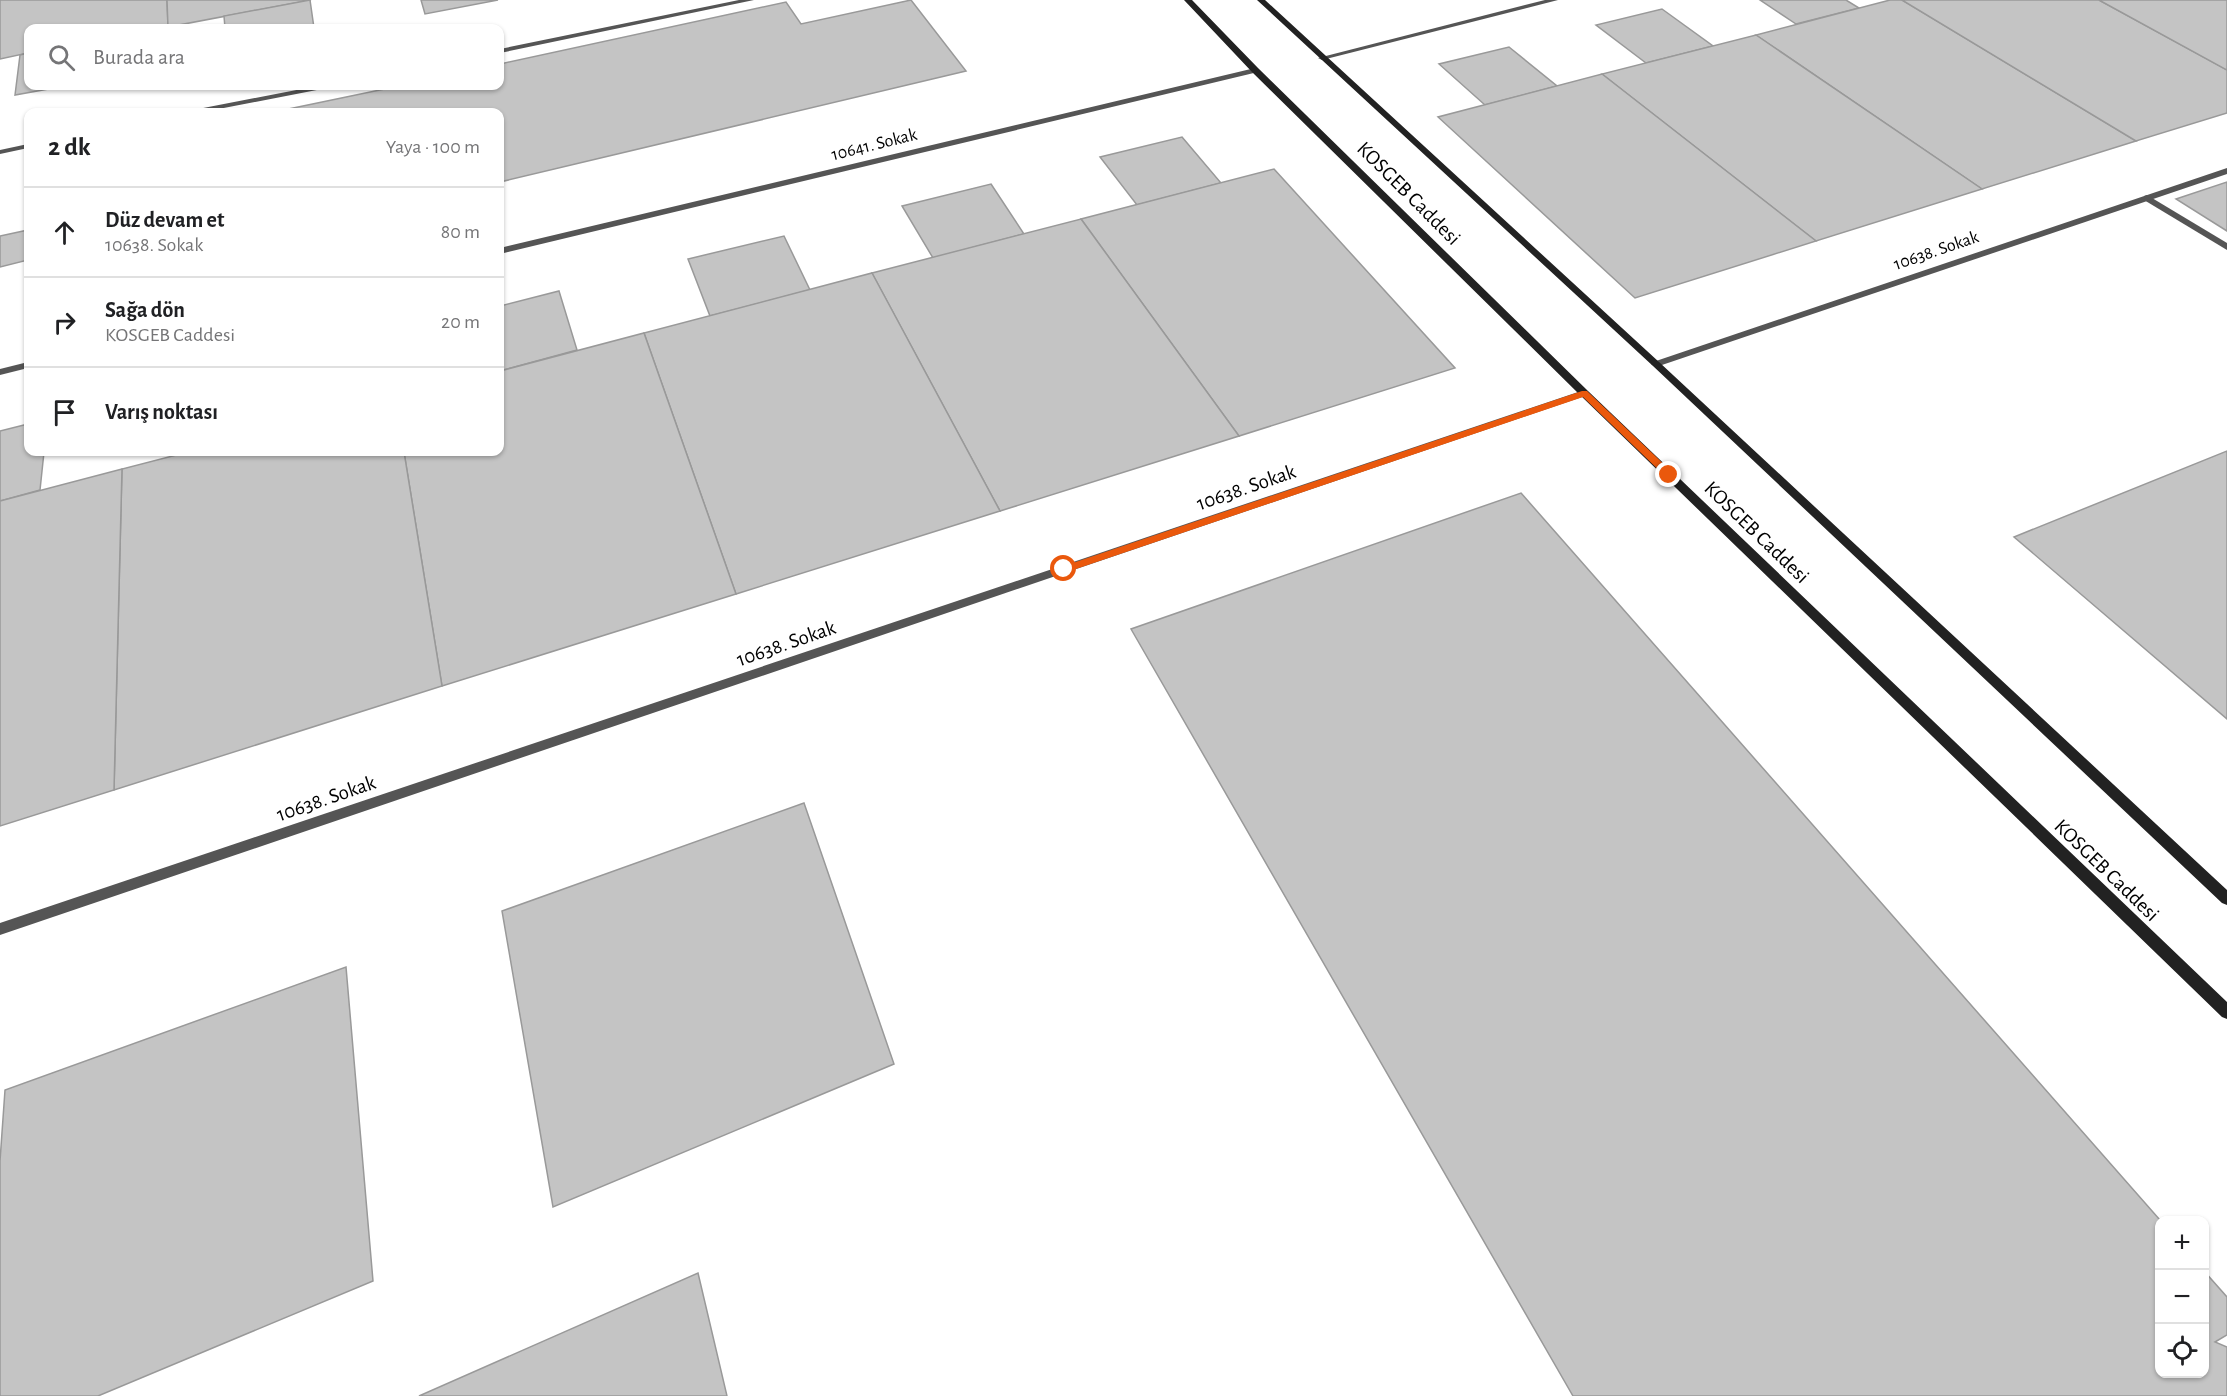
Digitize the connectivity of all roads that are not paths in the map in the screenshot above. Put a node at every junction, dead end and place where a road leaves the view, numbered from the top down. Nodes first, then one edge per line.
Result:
1 (750, 0) edge
2 (1188, 0) edge
3 (1261, 0) edge
4 (1554, 0) edge
5 (504, 50) edge
6 (1322, 58) junction
7 (1256, 70) junction
8 (306, 90) edge
9 (214, 108) edge
10 (24, 147) edge
11 (0, 152) edge
12 (2227, 171) edge
13 (2147, 198) junction
14 (2227, 247) edge
15 (504, 250) edge
16 (1656, 364) junction
17 (24, 366) edge
18 (0, 372) edge
19 (1584, 393) junction
20 (2227, 899) edge
21 (0, 929) edge
22 (2227, 1012) edge

1 - 5 street
2 - 7 main road, KOSGEB Caddesi
3 - 6 main road, KOSGEB Caddesi
4 - 6 street
6 - 16 main road, KOSGEB Caddesi
7 - 15 street, 10641. Sokak
7 - 19 main road, KOSGEB Caddesi
8 - 9 street
10 - 11 street
12 - 13 street, 10638. Sokak
13 - 14 street
13 - 16 street, 10638. Sokak
16 - 20 main road, KOSGEB Caddesi
17 - 18 street
19 - 21 street, 10638. Sokak
19 - 22 main road, KOSGEB Caddesi

